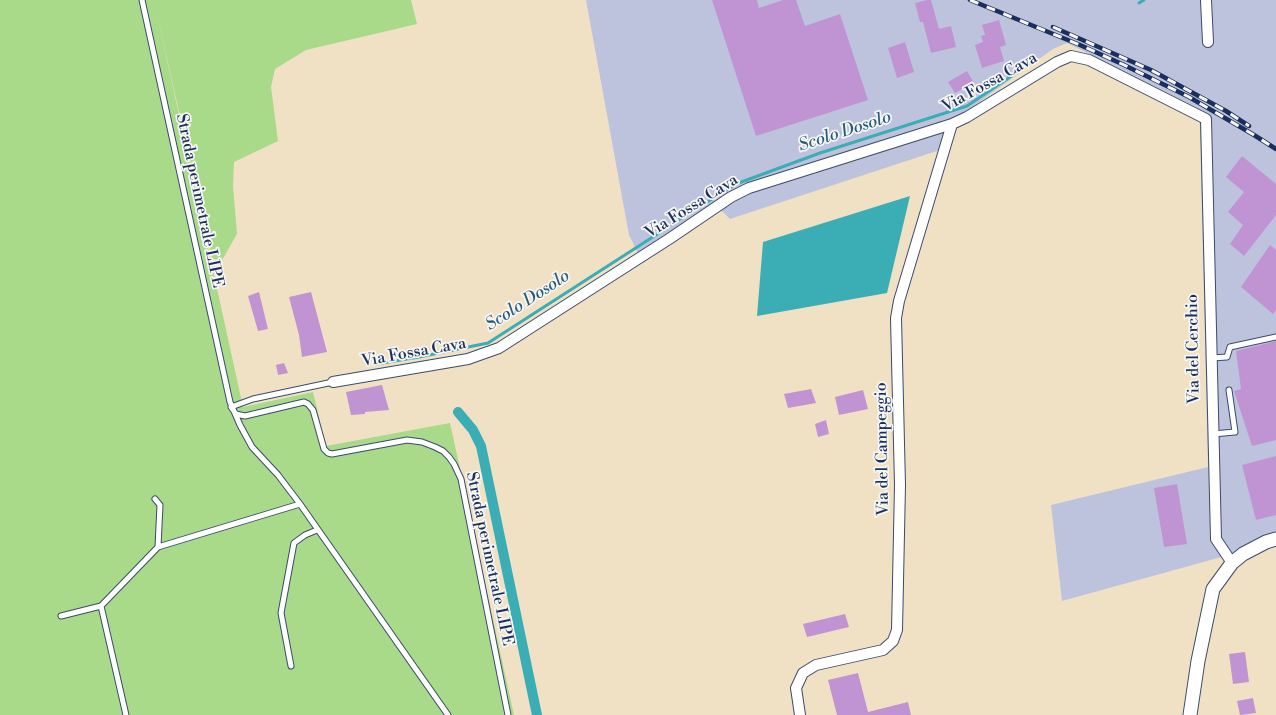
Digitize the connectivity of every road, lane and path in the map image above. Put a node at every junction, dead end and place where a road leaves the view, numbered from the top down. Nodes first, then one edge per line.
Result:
1 (142, 0) edge
2 (1206, 0) edge
3 (1208, 42) dead end
4 (1071, 56) joint
5 (952, 124) junction
6 (1276, 337) edge
7 (1212, 358) junction
8 (333, 382) joint
9 (1229, 390) dead end
10 (231, 407) junction
11 (1213, 434) junction
12 (155, 500) dead end
13 (300, 504) junction
14 (317, 530) junction
15 (1276, 539) edge
16 (158, 547) junction
17 (1232, 563) junction
18 (101, 606) junction
19 (61, 616) dead end
20 (291, 666) dead end
21 (126, 715) edge
22 (448, 715) edge
23 (508, 715) edge
24 (800, 715) edge
25 (1190, 715) edge

1 - 10 lane, Strada perimetrale LIPE
2 - 3 street
4 - 5 street, Via Fossa Cava
4 - 7 street, Via del Cerchio
5 - 8 street, Via Fossa Cava
5 - 24 street, Via del Campeggio
6 - 7 lane
7 - 11 street, Via del Cerchio
8 - 10 lane
9 - 11 lane
10 - 13 lane, Strada perimetrale LIPE
10 - 23 lane, Strada perimetrale LIPE
11 - 17 street, Via del Cerchio
12 - 16 lane
13 - 14 lane, Strada perimetrale LIPE
13 - 16 lane
14 - 20 lane
14 - 22 lane, Strada perimetrale LIPE
15 - 17 street
16 - 18 lane
17 - 25 street
18 - 19 lane
18 - 21 lane

